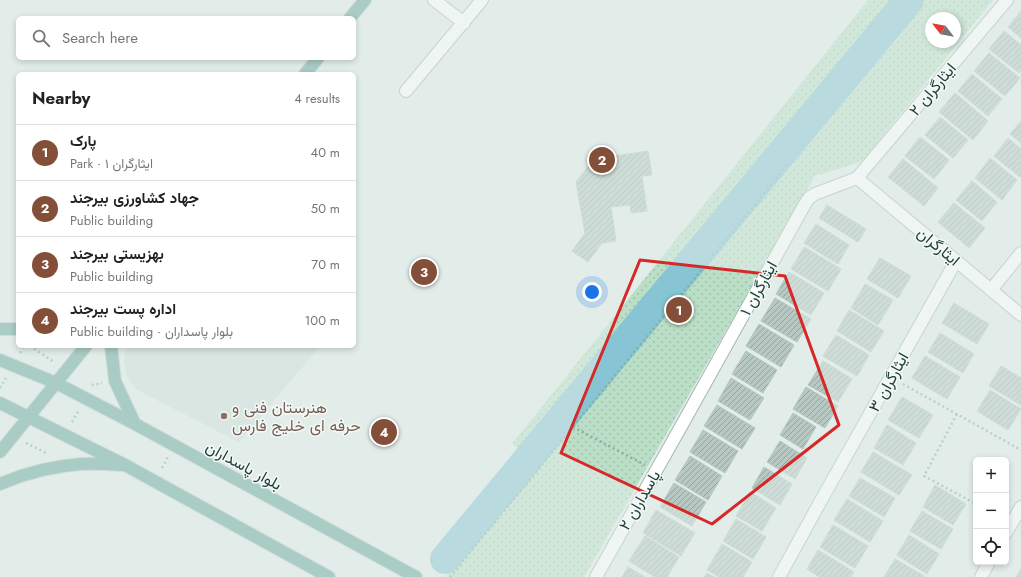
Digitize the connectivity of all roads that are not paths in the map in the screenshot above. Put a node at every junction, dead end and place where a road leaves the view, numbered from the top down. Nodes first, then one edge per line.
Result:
1 (365, 0) edge
2 (434, 0) edge
3 (482, 0) edge
4 (1007, 0) edge
5 (352, 16) edge
6 (464, 23) junction
7 (316, 60) edge
8 (307, 72) edge
9 (406, 91) dead end
10 (857, 178) junction
11 (1021, 253) edge
12 (956, 261) junction
13 (991, 290) junction
14 (1021, 315) edge
15 (0, 329) edge
16 (16, 329) edge
17 (84, 348) edge
18 (110, 348) edge
19 (0, 360) edge
20 (56, 383) junction
21 (0, 402) edge
22 (29, 417) junction
23 (683, 423) joint
24 (135, 424) junction
25 (0, 452) edge
26 (125, 465) junction
27 (0, 484) edge
28 (1021, 507) edge
29 (1008, 529) edge
30 (987, 565) edge
31 (329, 577) edge
32 (416, 577) edge
33 (596, 577) edge
34 (779, 577) edge
35 (981, 577) edge

1 - 5 main road
2 - 6 street
3 - 6 street
4 - 10 street, ایثارگران ۲
6 - 9 street
7 - 8 main road
10 - 12 street, ایثارگران
10 - 23 street, ایثارگران ۱
11 - 13 street
12 - 13 street, ایثارگران
12 - 34 street, ایثارگران ۳
13 - 14 street, ایثارگران
15 - 16 main road
17 - 20 main road
18 - 24 main road
19 - 20 main road, بلوار پاسداران
20 - 22 main road
20 - 24 main road, بلوار پاسداران
21 - 22 main road
22 - 25 main road
22 - 26 main road
23 - 33 street, پاسداران ۲
24 - 32 main road, بلوار پاسداران
26 - 27 main road
26 - 31 main road
28 - 29 street
30 - 35 street

